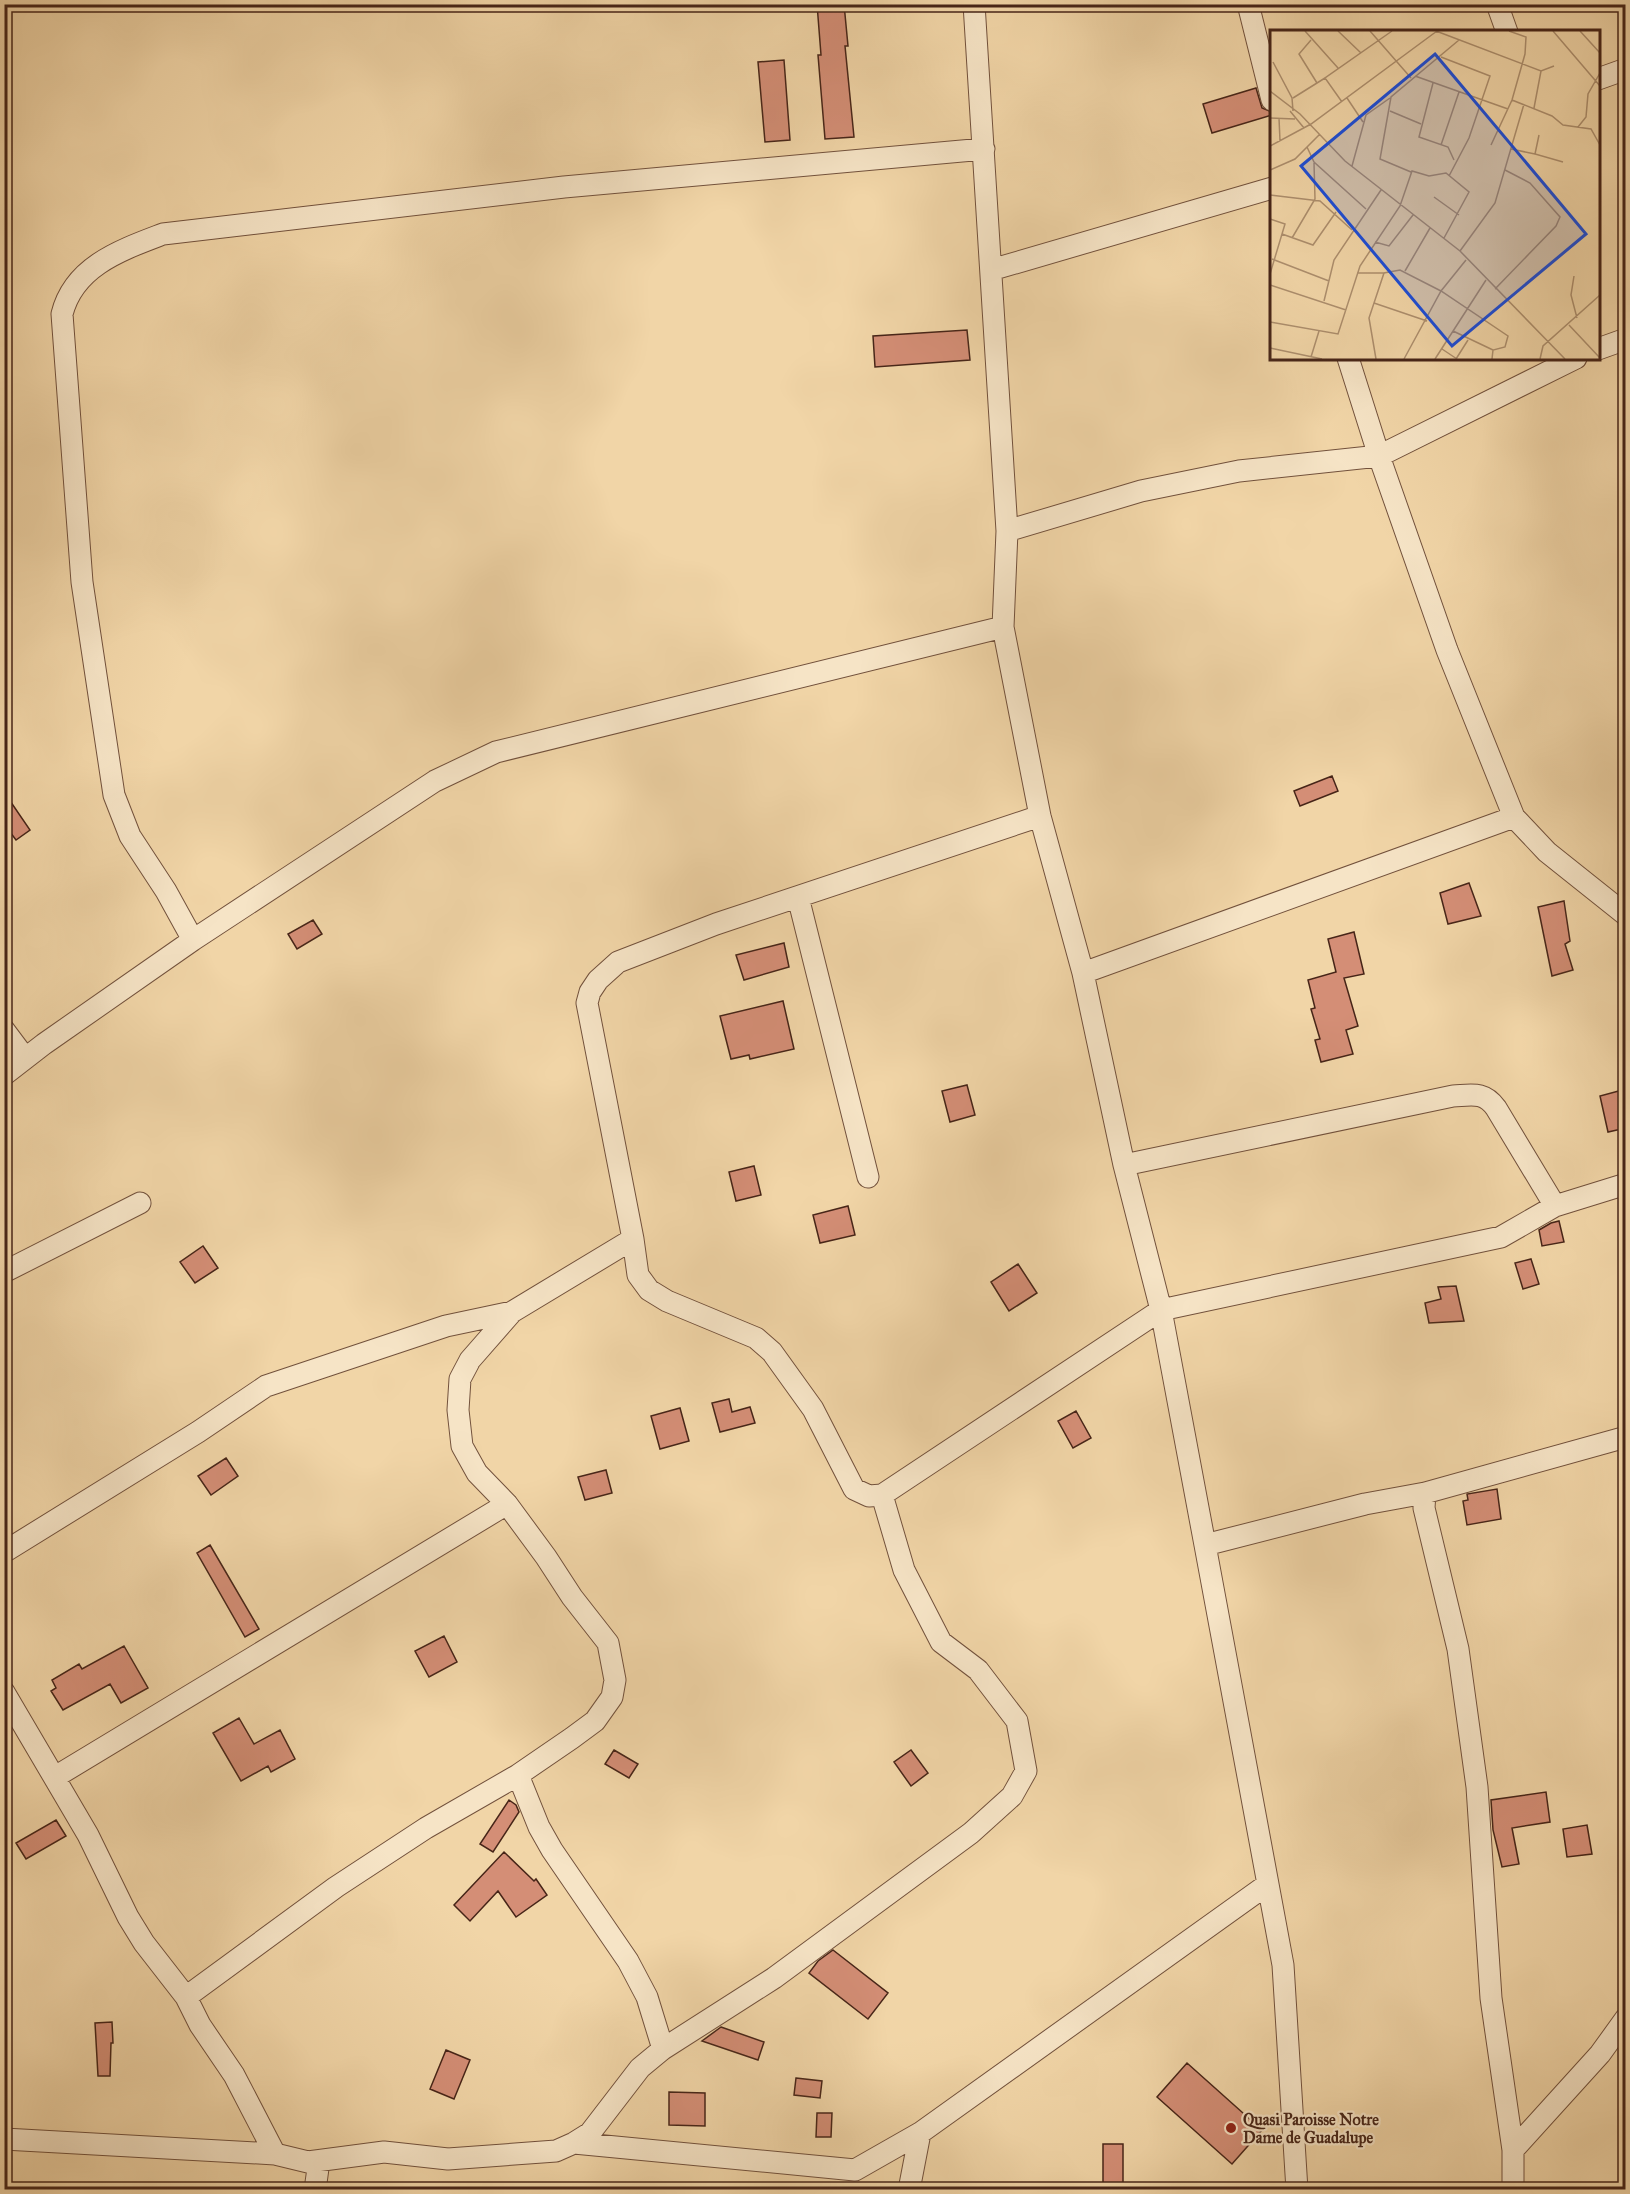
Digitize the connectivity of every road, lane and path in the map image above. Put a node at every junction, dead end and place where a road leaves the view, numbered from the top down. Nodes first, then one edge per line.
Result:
1 (974, 4) edge
2 (1248, 4) edge
3 (1497, 4) edge
4 (1506, 30) edge
5 (1626, 69) edge
6 (1600, 79) edge
7 (1270, 92) edge
8 (984, 149) junction
9 (1270, 189) edge
10 (992, 270) junction
11 (1626, 339) edge
12 (1600, 349) edge
13 (1349, 360) edge
14 (1572, 360) edge
15 (1379, 456) junction
16 (1007, 531) junction
17 (1003, 627) junction
18 (1040, 816) junction
19 (1514, 817) junction
20 (798, 897) junction
21 (1626, 915) edge
22 (193, 940) junction
23 (1083, 973) junction
24 (4, 1030) edge
25 (25, 1058) junction
26 (4, 1075) edge
27 (1124, 1165) junction
28 (868, 1177) dead end
29 (1626, 1184) edge
30 (140, 1203) dead end
31 (1555, 1206) junction
32 (633, 1239) junction
33 (4, 1272) edge
34 (1161, 1310) junction
35 (512, 1312) junction
36 (1626, 1437) edge
37 (1425, 1493) junction
38 (882, 1495) junction
39 (507, 1504) junction
40 (1205, 1545) junction
41 (4, 1552) edge
42 (4, 1692) edge
43 (518, 1775) junction
44 (55, 1777) junction
45 (1268, 1884) junction
46 (186, 1997) junction
47 (1626, 2018) edge
48 (663, 2049) junction
49 (920, 2133) junction
50 (4, 2139) edge
51 (574, 2143) junction
52 (1513, 2150) junction
53 (275, 2154) junction
54 (319, 2162) junction
55 (315, 2190) edge
56 (909, 2190) edge
57 (1297, 2190) edge
58 (1513, 2190) edge

1 - 8 street
2 - 7 street
3 - 4 street
5 - 6 street
8 - 10 street
8 - 22 street
9 - 10 street
10 - 16 street
11 - 12 street
13 - 15 street
14 - 15 street
15 - 16 street
15 - 19 street
16 - 17 street
17 - 18 street
17 - 22 street
18 - 20 street
18 - 23 street
19 - 21 street
19 - 23 street
20 - 28 street
20 - 32 street
22 - 25 street
23 - 27 street
24 - 25 street
25 - 26 street
27 - 31 street
27 - 34 street
29 - 31 street
30 - 33 street
31 - 34 street
32 - 35 street
32 - 38 street
34 - 38 street
34 - 40 street
35 - 39 street
35 - 41 street
36 - 37 street
37 - 40 street
37 - 52 street
38 - 48 street
39 - 43 street
39 - 44 street
40 - 45 street
42 - 44 street
43 - 46 street
43 - 48 street
44 - 46 street
45 - 49 street
45 - 57 street
46 - 53 street
47 - 52 street
48 - 51 street
49 - 51 street
49 - 56 street
50 - 53 street
51 - 54 street
52 - 58 street
53 - 54 street
54 - 55 street

